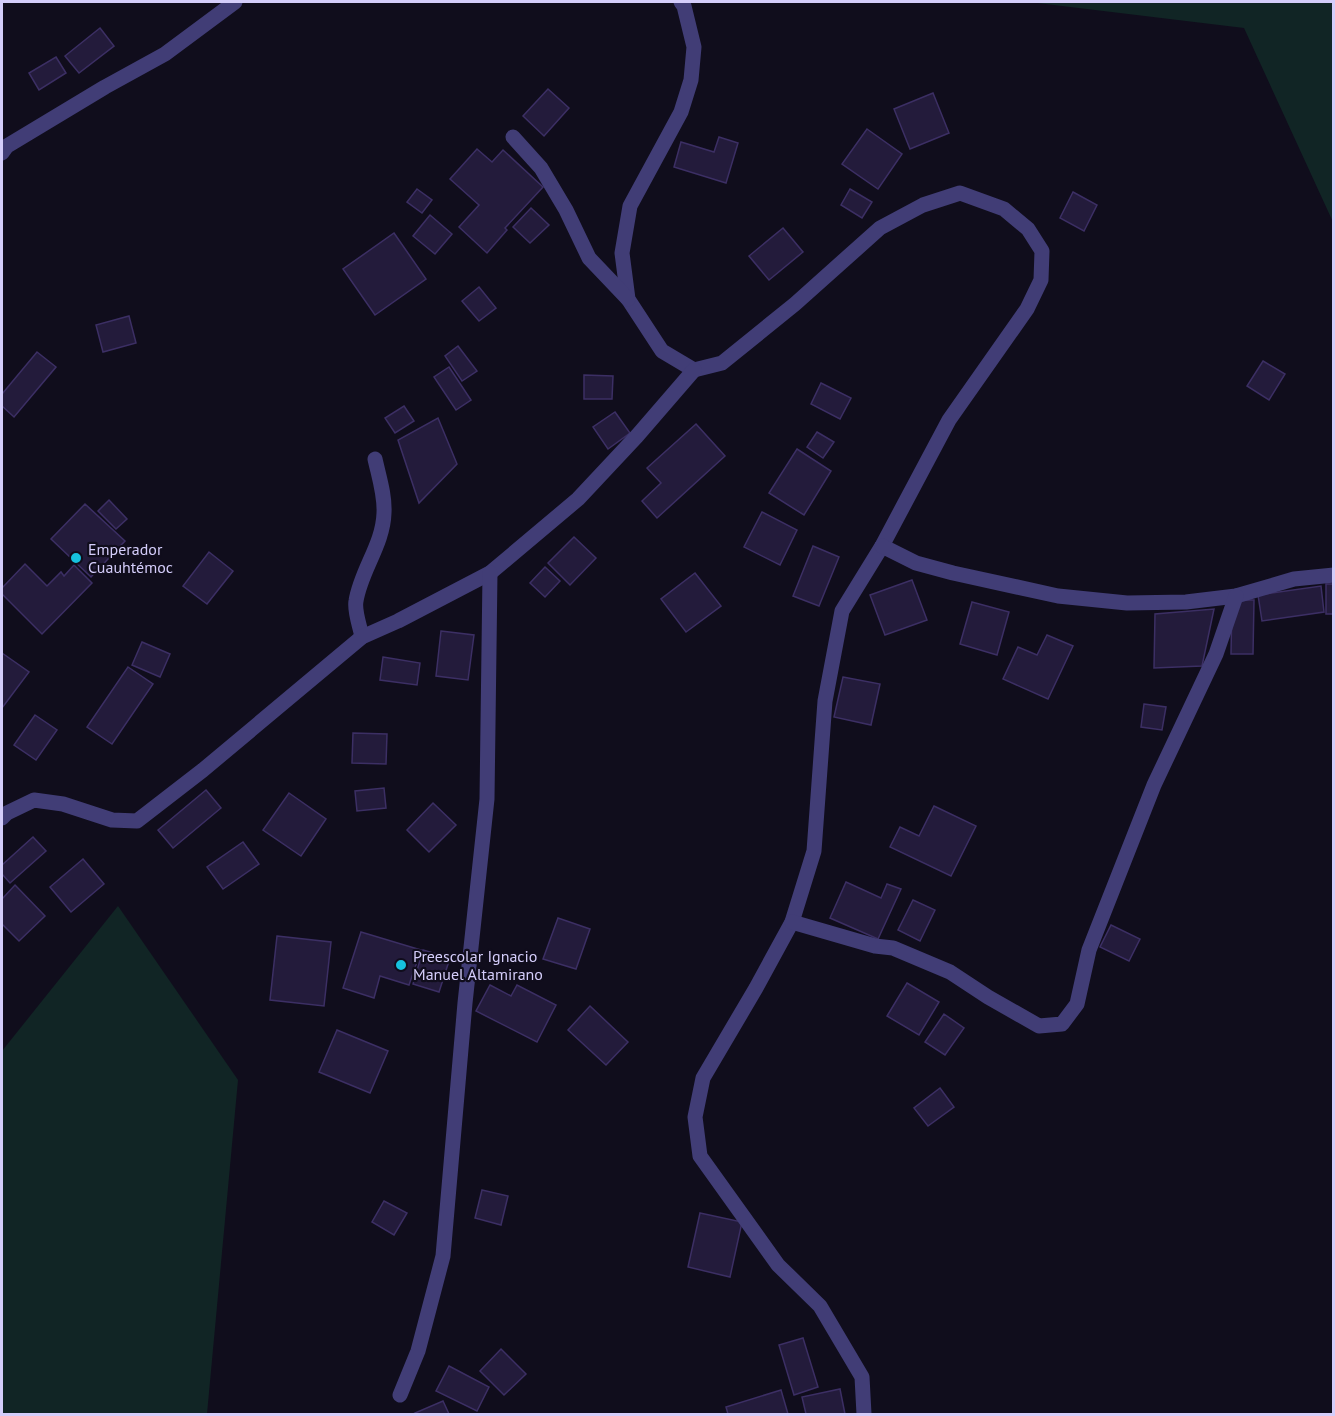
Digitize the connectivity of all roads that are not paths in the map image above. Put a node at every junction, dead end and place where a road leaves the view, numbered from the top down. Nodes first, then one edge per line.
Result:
1 (235, 2) edge
2 (687, 3) edge
3 (513, 137) dead end
4 (2, 153) edge
5 (628, 299) junction
6 (694, 370) junction
7 (375, 459) dead end
8 (882, 546) junction
9 (490, 573) junction
10 (1334, 575) edge
11 (1236, 596) junction
12 (362, 637) junction
13 (2, 818) edge
14 (792, 922) junction
15 (399, 1395) dead end
16 (864, 1414) edge

1 - 4 street
2 - 5 street
3 - 5 street
5 - 6 street
6 - 8 street
6 - 9 street
7 - 12 street
8 - 11 street
8 - 14 street
9 - 12 street
9 - 15 street
10 - 11 street
11 - 14 street
12 - 13 street
14 - 16 street

